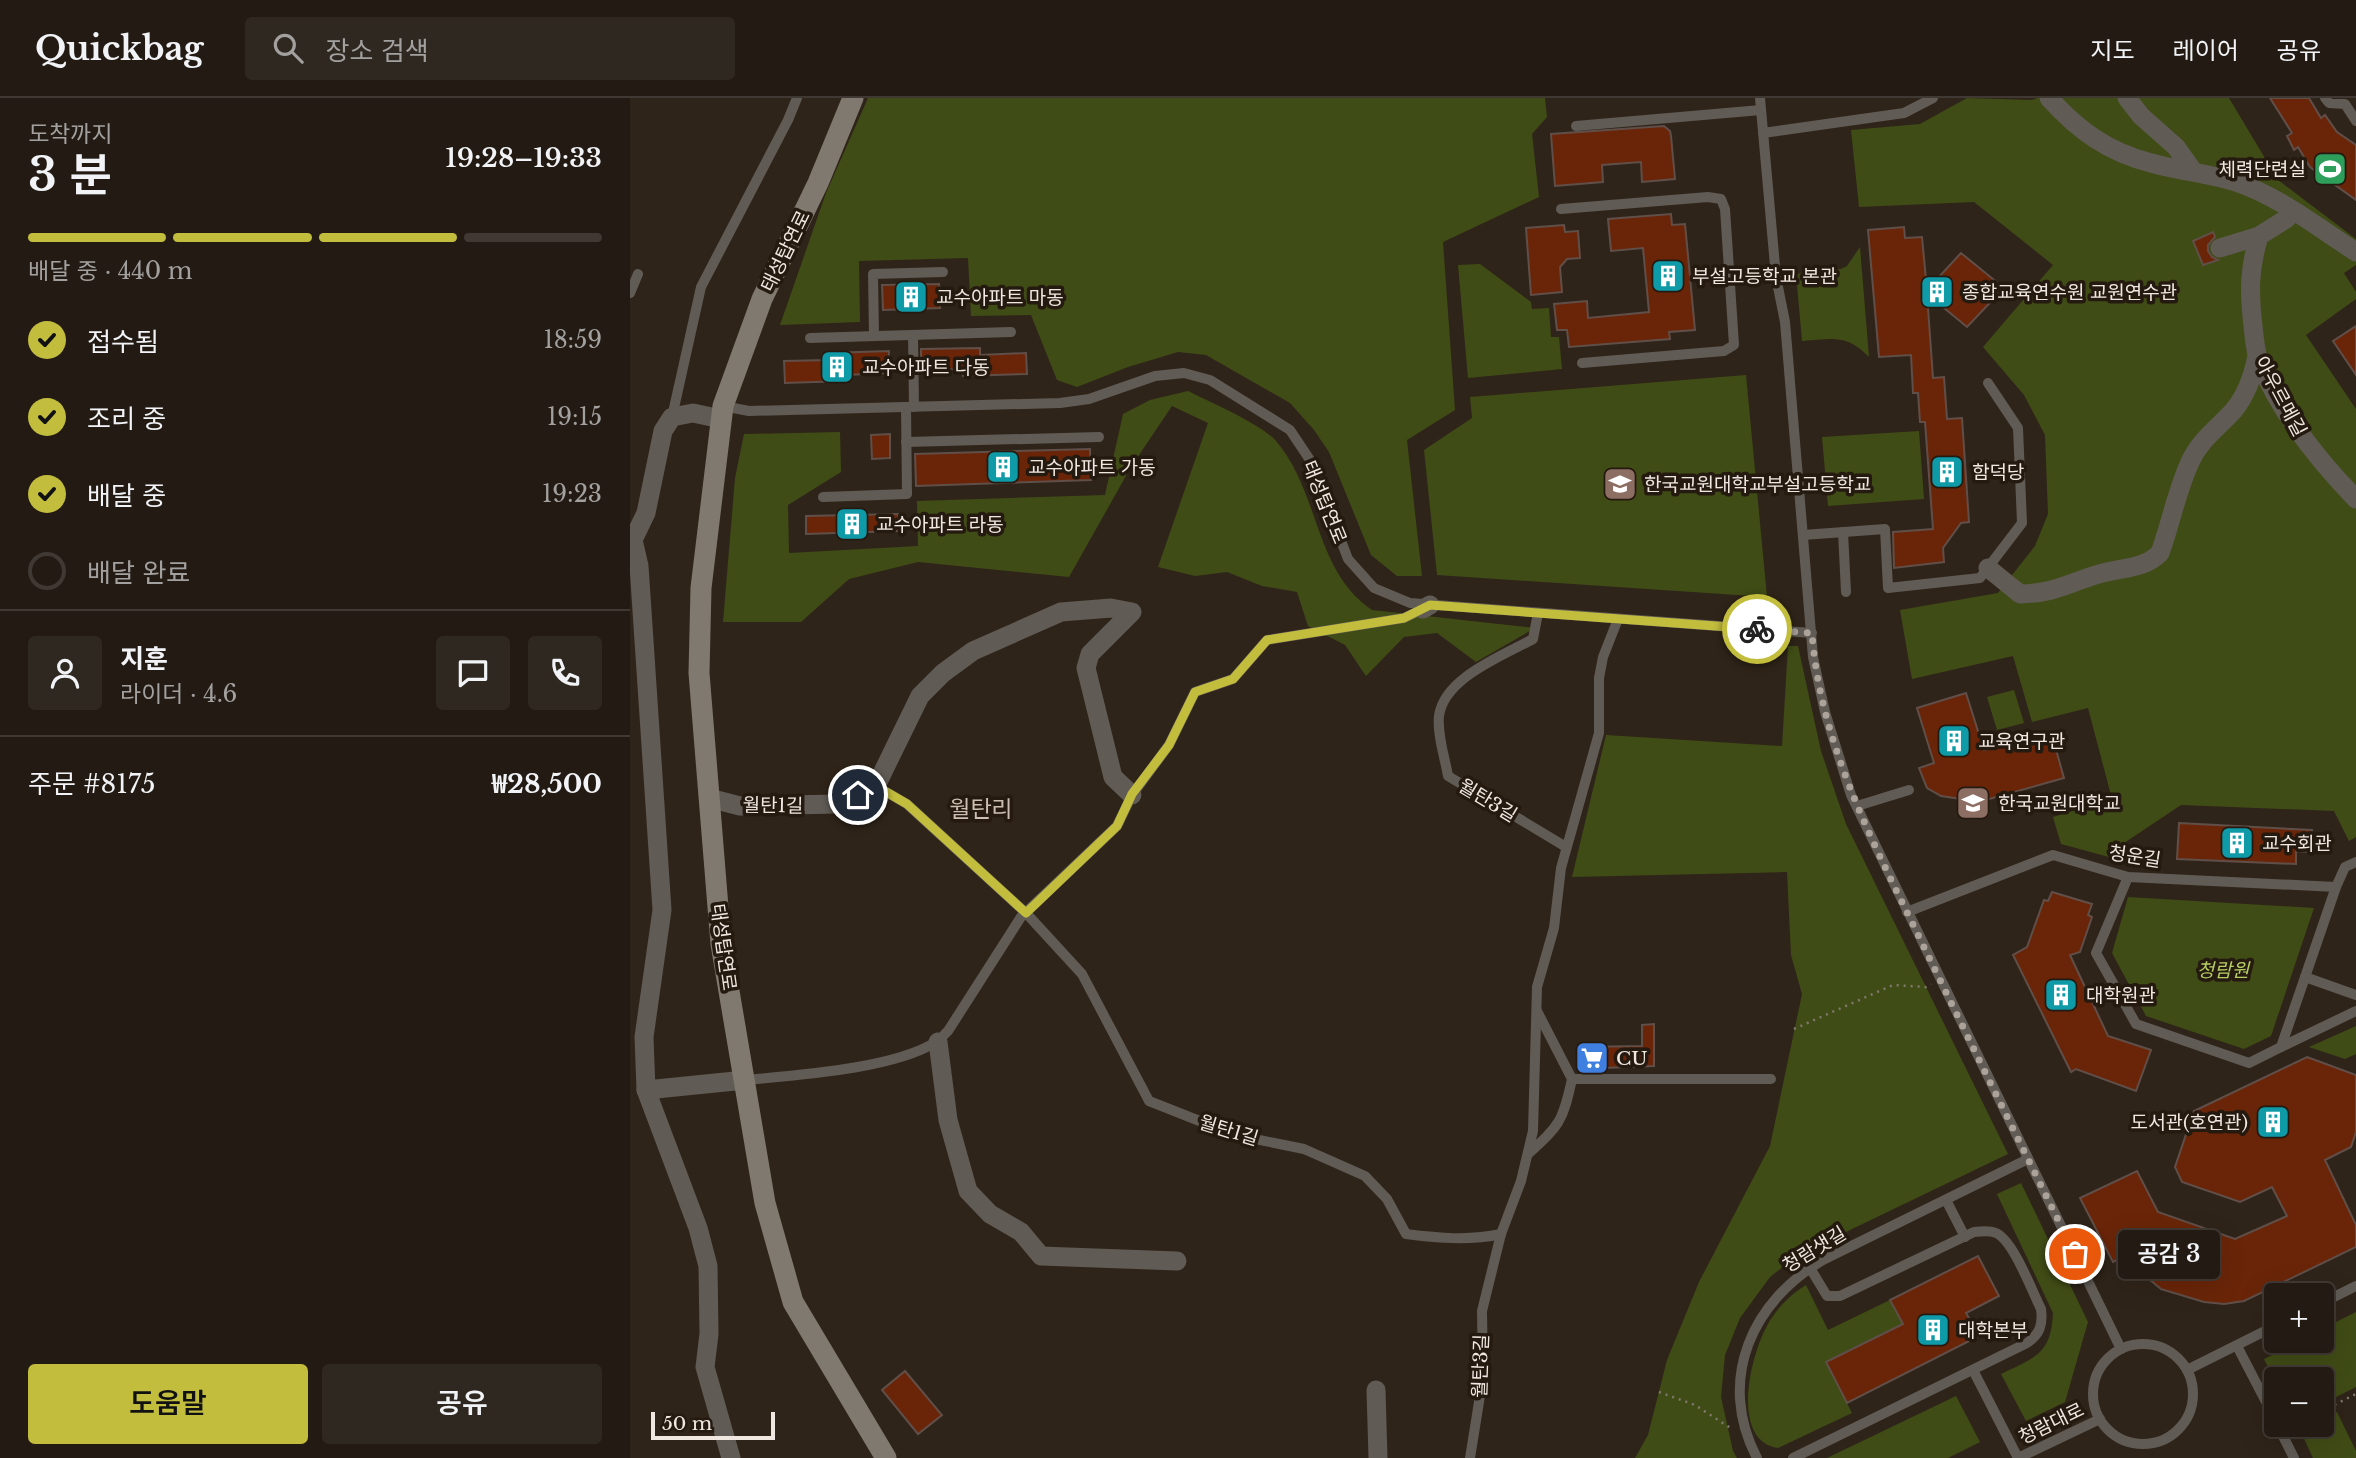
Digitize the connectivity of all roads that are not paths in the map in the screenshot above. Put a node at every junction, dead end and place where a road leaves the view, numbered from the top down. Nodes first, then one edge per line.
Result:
1 (797, 98) edge
2 (853, 98) edge
3 (1760, 98) edge
4 (1933, 98) edge
5 (2049, 98) edge
6 (2127, 98) edge
7 (2325, 98) edge
8 (1760, 110) junction
9 (2356, 121) edge
10 (1576, 126) dead end
11 (1763, 133) junction
12 (2193, 172) junction
13 (1561, 209) dead end
14 (2294, 211) junction
15 (2259, 236) junction
16 (2220, 248) dead end
17 (2356, 252) edge
18 (943, 272) dead end
19 (638, 274) dead end
20 (1776, 277) junction
21 (1730, 279) junction
22 (630, 293) edge
23 (1011, 332) dead end
24 (913, 335) junction
25 (874, 336) junction
26 (810, 338) dead end
27 (2257, 356) junction
28 (1581, 363) dead end
29 (1988, 383) dead end
30 (910, 407) junction
31 (722, 412) junction
32 (672, 416) junction
33 (1099, 437) dead end
34 (906, 442) junction
35 (824, 497) dead end
36 (2356, 499) edge
37 (1843, 532) junction
38 (1803, 535) junction
39 (631, 540) edge
40 (1988, 568) junction
41 (1846, 592) dead end
42 (1427, 607) junction
43 (1538, 613) junction
44 (1618, 619) junction
45 (1812, 633) junction
46 (876, 786) junction
47 (1909, 790) dead end
48 (1132, 794) junction
49 (709, 798) junction
50 (1857, 806) junction
51 (1566, 848) junction
52 (2356, 862) edge
53 (2128, 877) junction
54 (2336, 887) junction
55 (1907, 912) junction
56 (1026, 913) junction
57 (2305, 977) junction
58 (2356, 995) edge
59 (1536, 1010) junction
60 (2356, 1011) edge
61 (938, 1042) junction
62 (2281, 1047) junction
63 (1572, 1079) junction
64 (1771, 1079) dead end
65 (745, 1080) junction
66 (646, 1090) junction
67 (1528, 1155) junction
68 (2028, 1159) junction
69 (1946, 1200) junction
70 (1501, 1234) junction
71 (1965, 1237) junction
72 (1177, 1261) dead end
73 (1810, 1268) junction
74 (2356, 1286) edge
75 (2334, 1297) edge
76 (2264, 1332) edge
77 (2236, 1346) junction
78 (2121, 1349) junction
79 (1973, 1370) junction
80 (2187, 1370) junction
81 (1376, 1391) dead end
82 (2264, 1399) edge
83 (2099, 1419) junction
84 (2284, 1437) edge
85 (732, 1458) edge
86 (886, 1458) edge
87 (1378, 1458) edge
88 (1470, 1458) edge
89 (1757, 1458) edge
90 (1793, 1458) edge
91 (2018, 1458) edge
92 (2294, 1458) edge

1 - 32 lane
2 - 31 main road, 태성탑연로
3 - 8 lane
4 - 11 lane
5 - 12 street
6 - 12 street
7 - 9 lane
8 - 10 lane
8 - 11 lane
11 - 20 lane
12 - 14 street
13 - 21 lane
14 - 15 street
14 - 17 street
15 - 16 street
15 - 27 street, 아우르메길
18 - 25 lane
19 - 22 lane
20 - 21 lane
20 - 38 lane
21 - 28 lane
23 - 24 lane
24 - 25 lane
24 - 30 lane
25 - 26 lane
27 - 36 street, 아우르메길
27 - 40 street
29 - 40 lane
30 - 31 lane, 태성탑연로
30 - 34 lane
30 - 42 lane, 태성탑연로
31 - 32 street
31 - 49 main road, 태성탑연로
32 - 39 street
33 - 34 lane
34 - 35 lane
37 - 38 lane
37 - 40 lane
37 - 41 lane
38 - 45 lane
39 - 66 street
42 - 43 lane, 태성탑연로
42 - 48 lane
43 - 44 lane, 태성탑연로
43 - 51 lane, 월탄3길
44 - 45 lane, 태성탑연로
44 - 51 lane, 월탄3길
45 - 50 lane
46 - 48 street
46 - 49 street, 월탄1길
46 - 56 lane, 월탄1길
47 - 50 lane
48 - 56 lane
49 - 65 main road, 태성탑연로
50 - 55 lane
51 - 59 lane, 월탄3길
52 - 54 lane
53 - 54 lane, 청운길
53 - 55 lane, 청운길
53 - 62 lane
54 - 57 lane
55 - 68 lane
56 - 61 lane
56 - 70 lane, 월탄1길
57 - 58 lane
57 - 62 lane
59 - 63 lane
59 - 67 lane, 월탄3길
60 - 62 lane
61 - 65 lane
61 - 72 street
63 - 64 lane
63 - 67 lane
65 - 66 street
65 - 86 main road, 태성탑연로
66 - 85 street
67 - 70 lane, 월탄3길
68 - 69 lane, 청람샛길
68 - 78 lane
69 - 71 lane
69 - 73 lane, 청람샛길
70 - 88 lane, 월탄3길
71 - 73 lane
71 - 79 lane
73 - 89 lane, 청람샛길
74 - 75 lane
76 - 77 lane
77 - 80 lane
77 - 82 lane
78 - 80 lane
78 - 83 lane
79 - 90 lane
79 - 91 lane
80 - 83 lane
81 - 87 street
83 - 91 lane, 청람대로
84 - 92 lane

